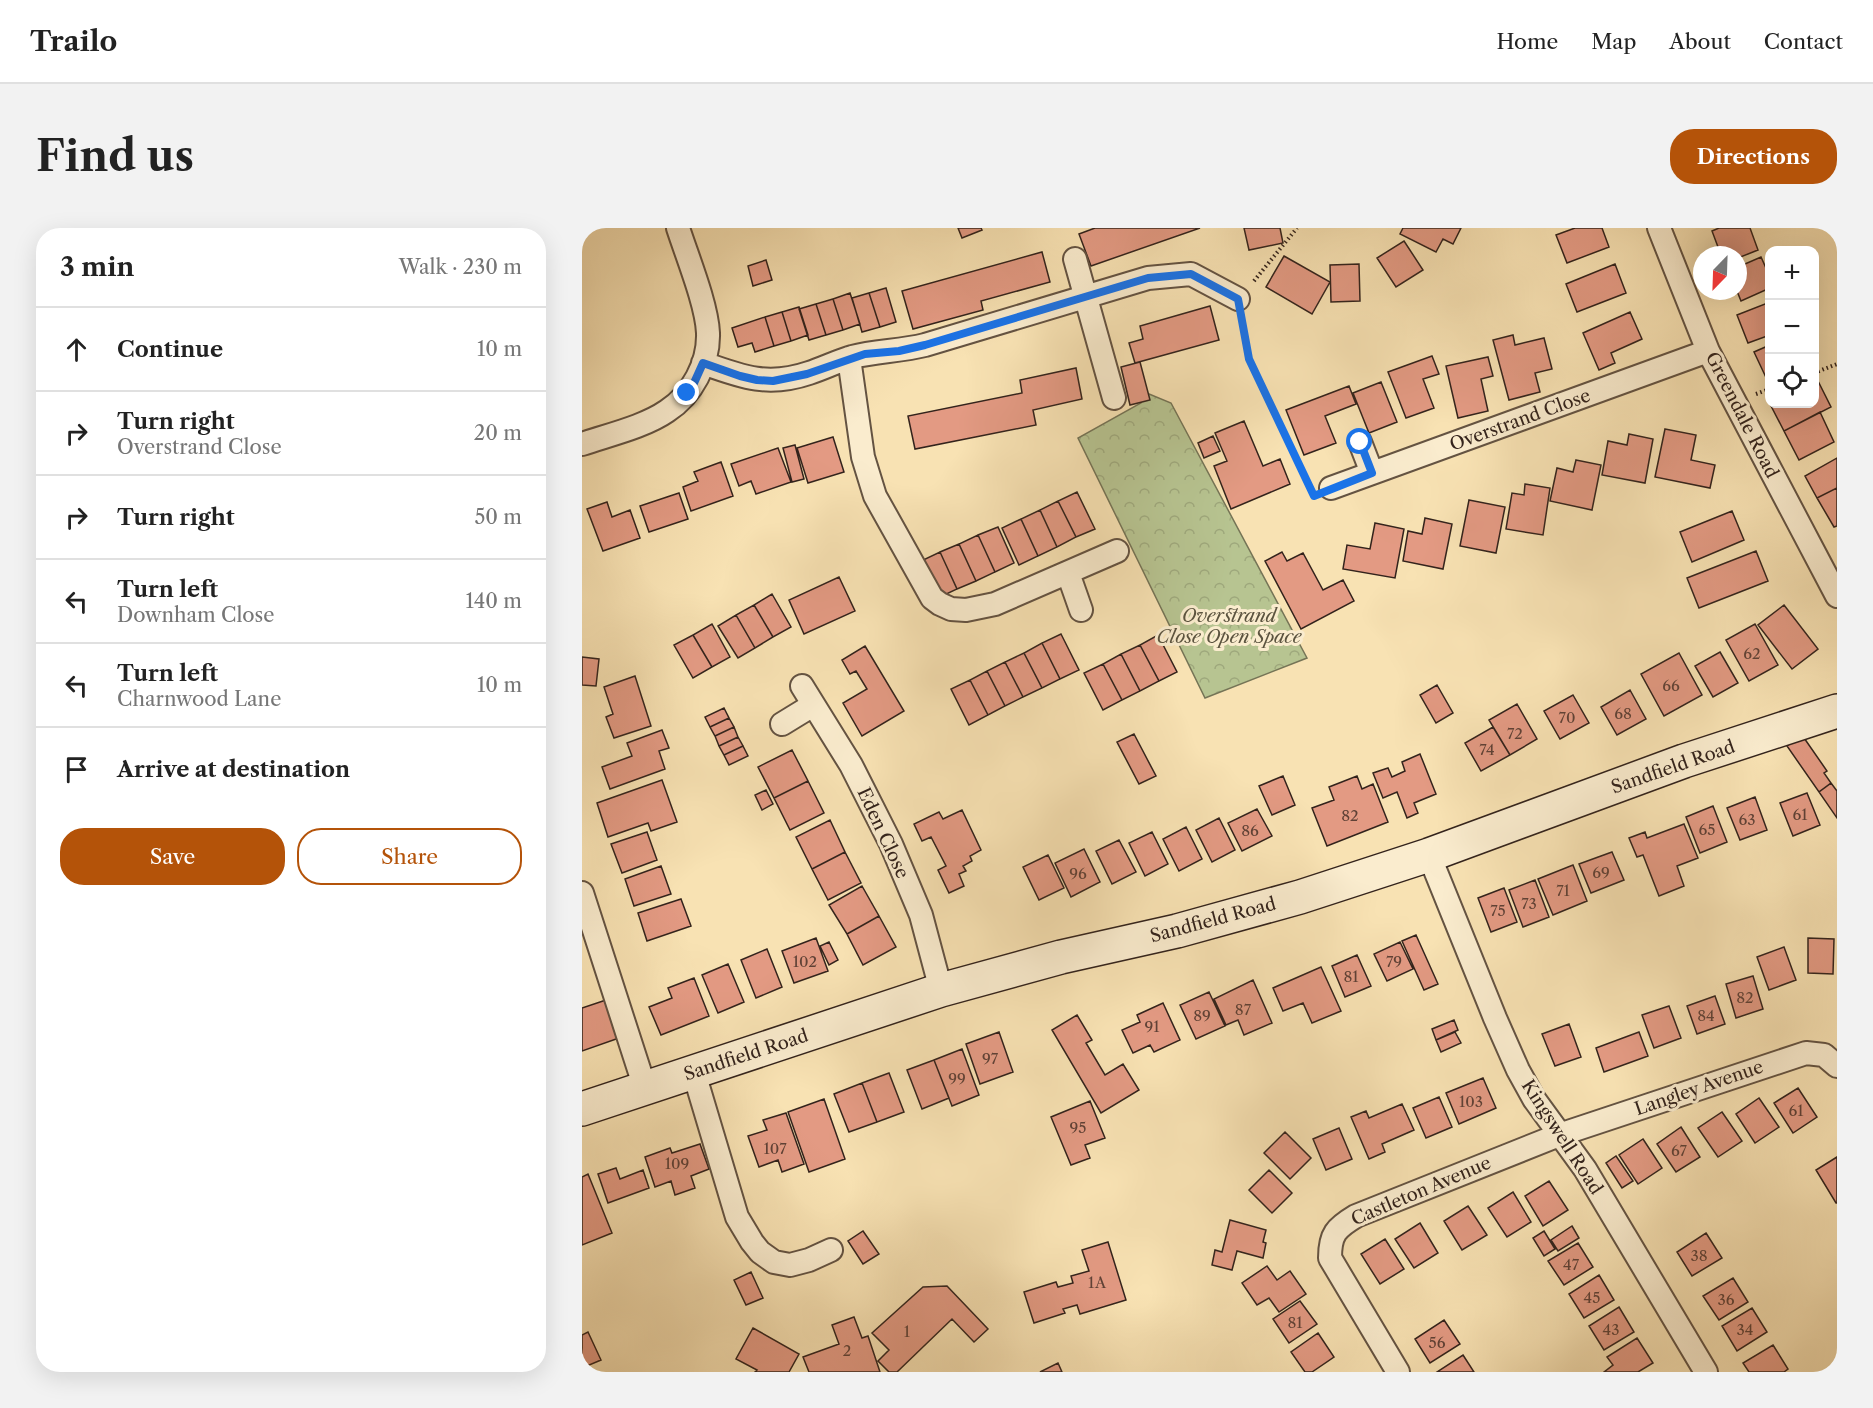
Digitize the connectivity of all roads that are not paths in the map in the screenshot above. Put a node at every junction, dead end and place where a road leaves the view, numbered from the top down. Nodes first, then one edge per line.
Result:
1 (678, 228) edge
2 (1659, 228) edge
3 (1075, 259) dead end
4 (1086, 296) junction
5 (1238, 299) road end
6 (1708, 351) junction
7 (849, 358) junction
8 (703, 363) junction
9 (1114, 398) dead end
10 (1360, 442) dead end
11 (582, 444) edge
12 (1372, 473) junction
13 (1331, 488) road end
14 (1118, 551) dead end
15 (1068, 573) junction
16 (1837, 596) edge
17 (1081, 610) dead end
18 (1837, 711) edge
19 (782, 724) dead end
20 (1429, 855) junction
21 (582, 893) edge
22 (941, 990) junction
23 (1837, 1066) edge
24 (694, 1073) junction
25 (645, 1088) junction
26 (582, 1109) edge
27 (1559, 1135) junction
28 (831, 1250) dead end
29 (1398, 1372) edge
30 (1706, 1372) edge

1 - 8 street
2 - 6 street, Greendale Road
3 - 4 street
4 - 5 street
4 - 7 street
4 - 9 street
6 - 12 street, Overstrand Close
6 - 16 street, Greendale Road
7 - 8 street
7 - 15 street
8 - 11 street
10 - 12 street
12 - 13 street, Overstrand Close
14 - 15 street
15 - 17 street
18 - 20 street, Sandfield Road
19 - 22 street, Eden Close
20 - 22 street, Sandfield Road
20 - 27 street, Kingswell Road
21 - 25 street
22 - 24 street, Sandfield Road
23 - 27 street, Langley Avenue
24 - 25 street, Sandfield Road
24 - 28 street
25 - 26 street, Sandfield Road
27 - 29 street, Castleton Avenue
27 - 30 street, Kingswell Road

